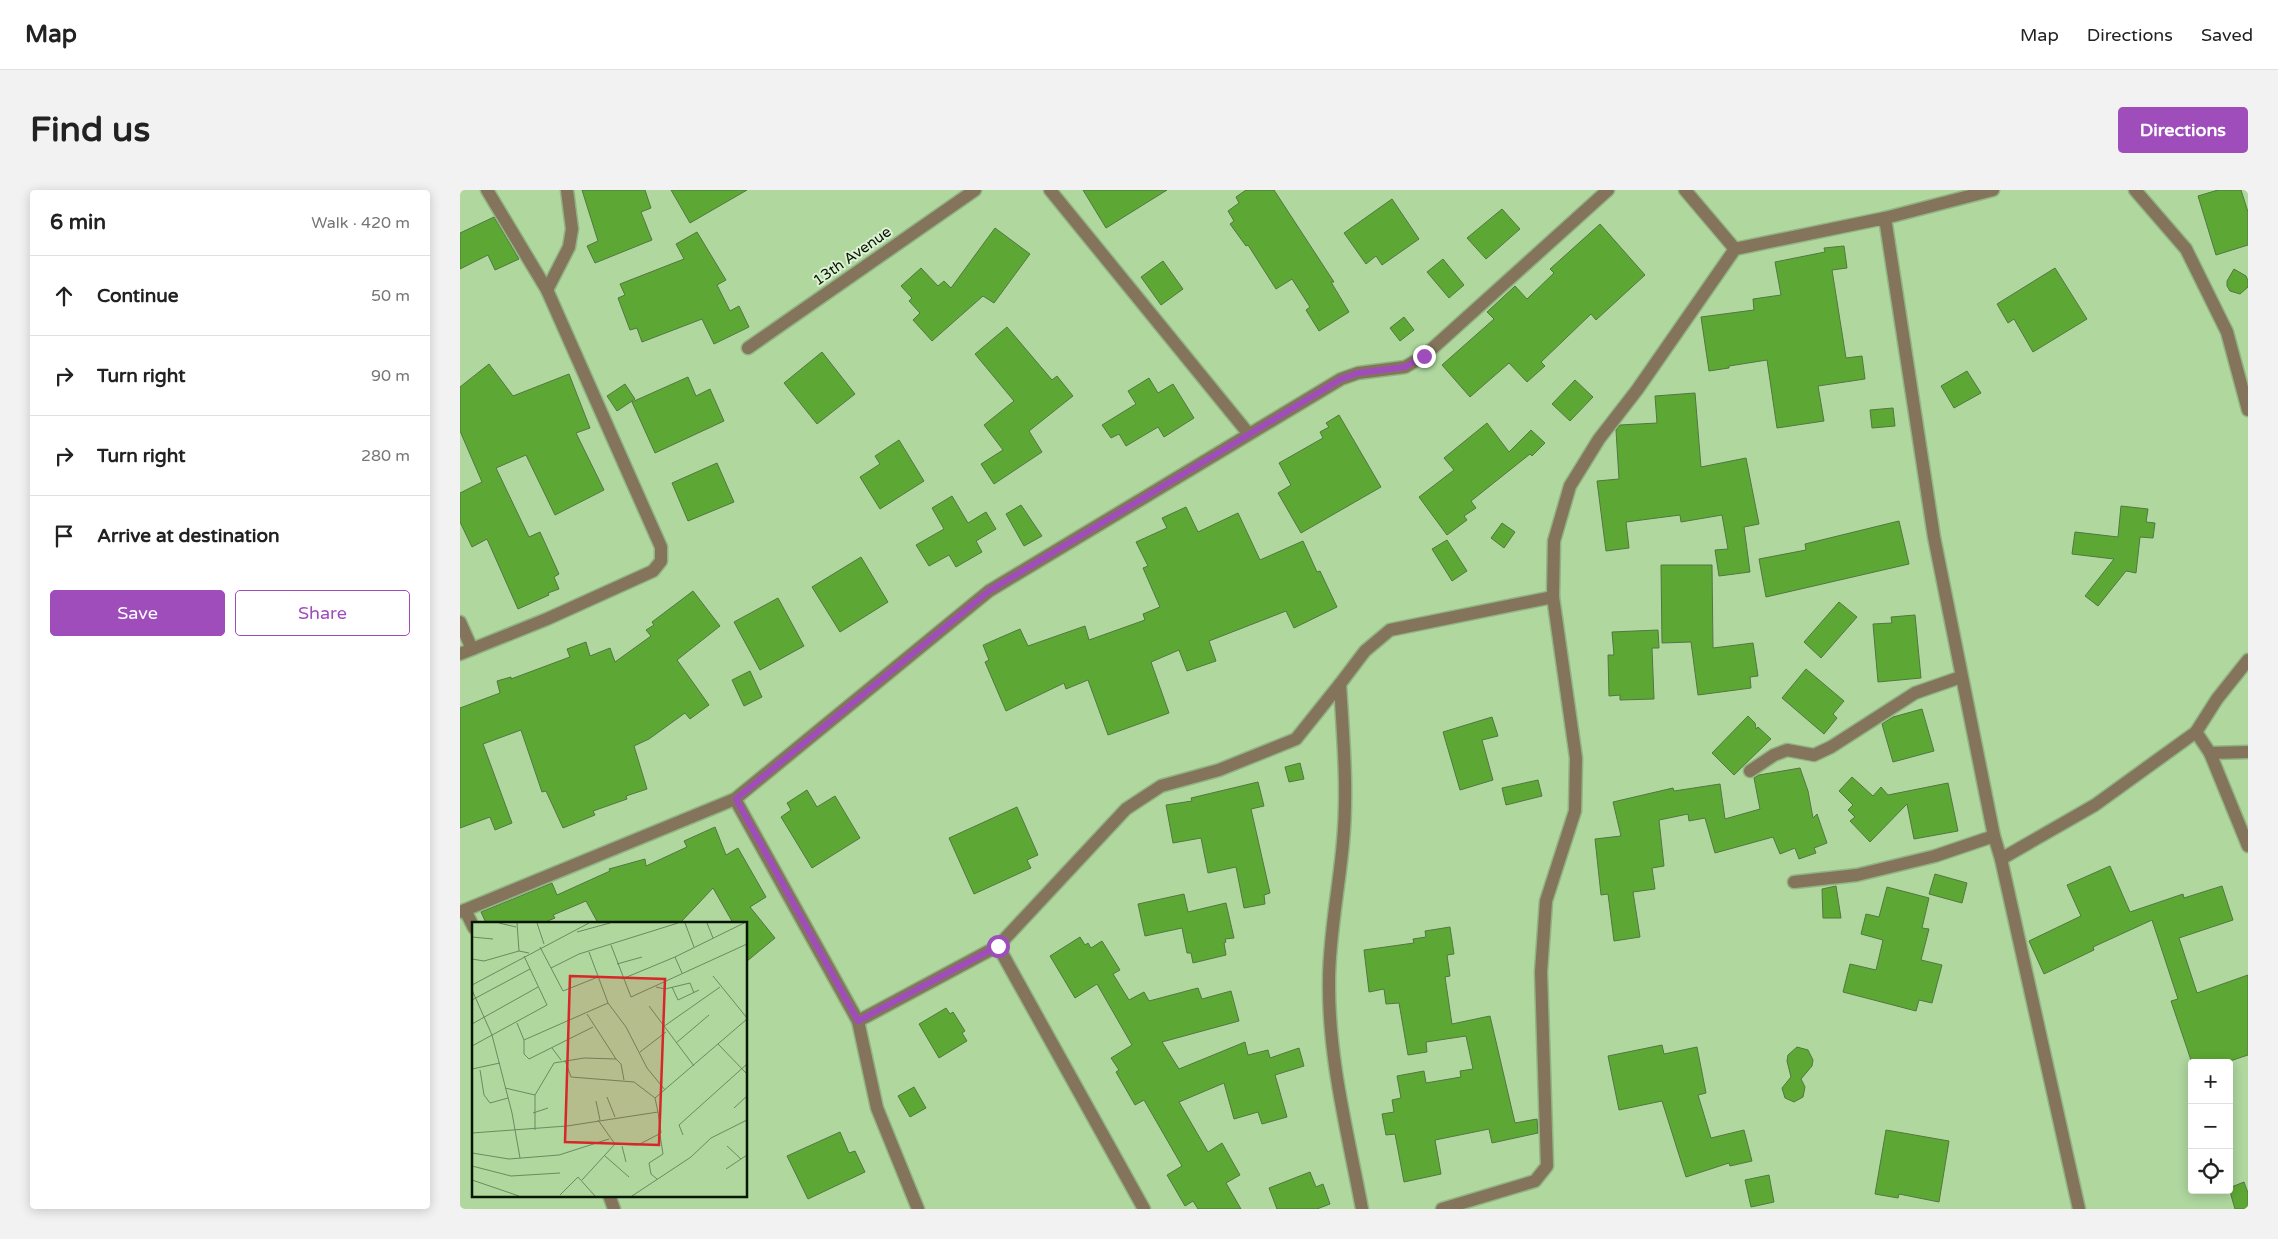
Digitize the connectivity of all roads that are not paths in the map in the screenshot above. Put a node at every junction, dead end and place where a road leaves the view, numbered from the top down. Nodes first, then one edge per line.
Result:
1 (487, 190) edge
2 (567, 190) edge
3 (974, 190) edge
4 (1050, 190) edge
5 (1608, 190) edge
6 (1685, 190) edge
7 (1993, 190) edge
8 (2135, 190) edge
9 (1885, 218) junction
10 (1735, 249) junction
11 (547, 290) junction
12 (748, 348) dead end
13 (2248, 410) edge
14 (1248, 433) junction
15 (1553, 597) junction
16 (460, 622) edge
17 (466, 652) edge
18 (2248, 662) edge
19 (1961, 677) junction
20 (1340, 684) junction
21 (2196, 732) junction
22 (2248, 752) edge
23 (2210, 753) junction
24 (1750, 771) dead end
25 (736, 799) junction
26 (1994, 836) junction
27 (2248, 846) edge
28 (2001, 859) junction
29 (1794, 882) dead end
30 (462, 911) edge
31 (472, 925) edge
32 (998, 946) junction
33 (858, 1021) junction
34 (609, 1196) edge
35 (614, 1209) edge
36 (918, 1209) edge
37 (1144, 1209) edge
38 (1362, 1209) edge
39 (1442, 1209) edge
40 (2079, 1209) edge

1 - 11 street
2 - 11 street
3 - 12 street, 13th Avenue
4 - 14 street
5 - 14 street
6 - 10 street
7 - 9 street
8 - 13 street
9 - 10 street
9 - 19 street
10 - 15 street
11 - 17 street
14 - 25 street
15 - 20 street
15 - 39 street
16 - 17 street
18 - 21 street
19 - 24 street
19 - 26 street
20 - 32 street
20 - 38 street
21 - 23 street
21 - 28 street
22 - 23 street
23 - 27 street
25 - 30 street
25 - 33 street
26 - 28 street
26 - 29 street
28 - 40 street
30 - 31 street
32 - 33 street
32 - 37 street
33 - 36 street
34 - 35 street

